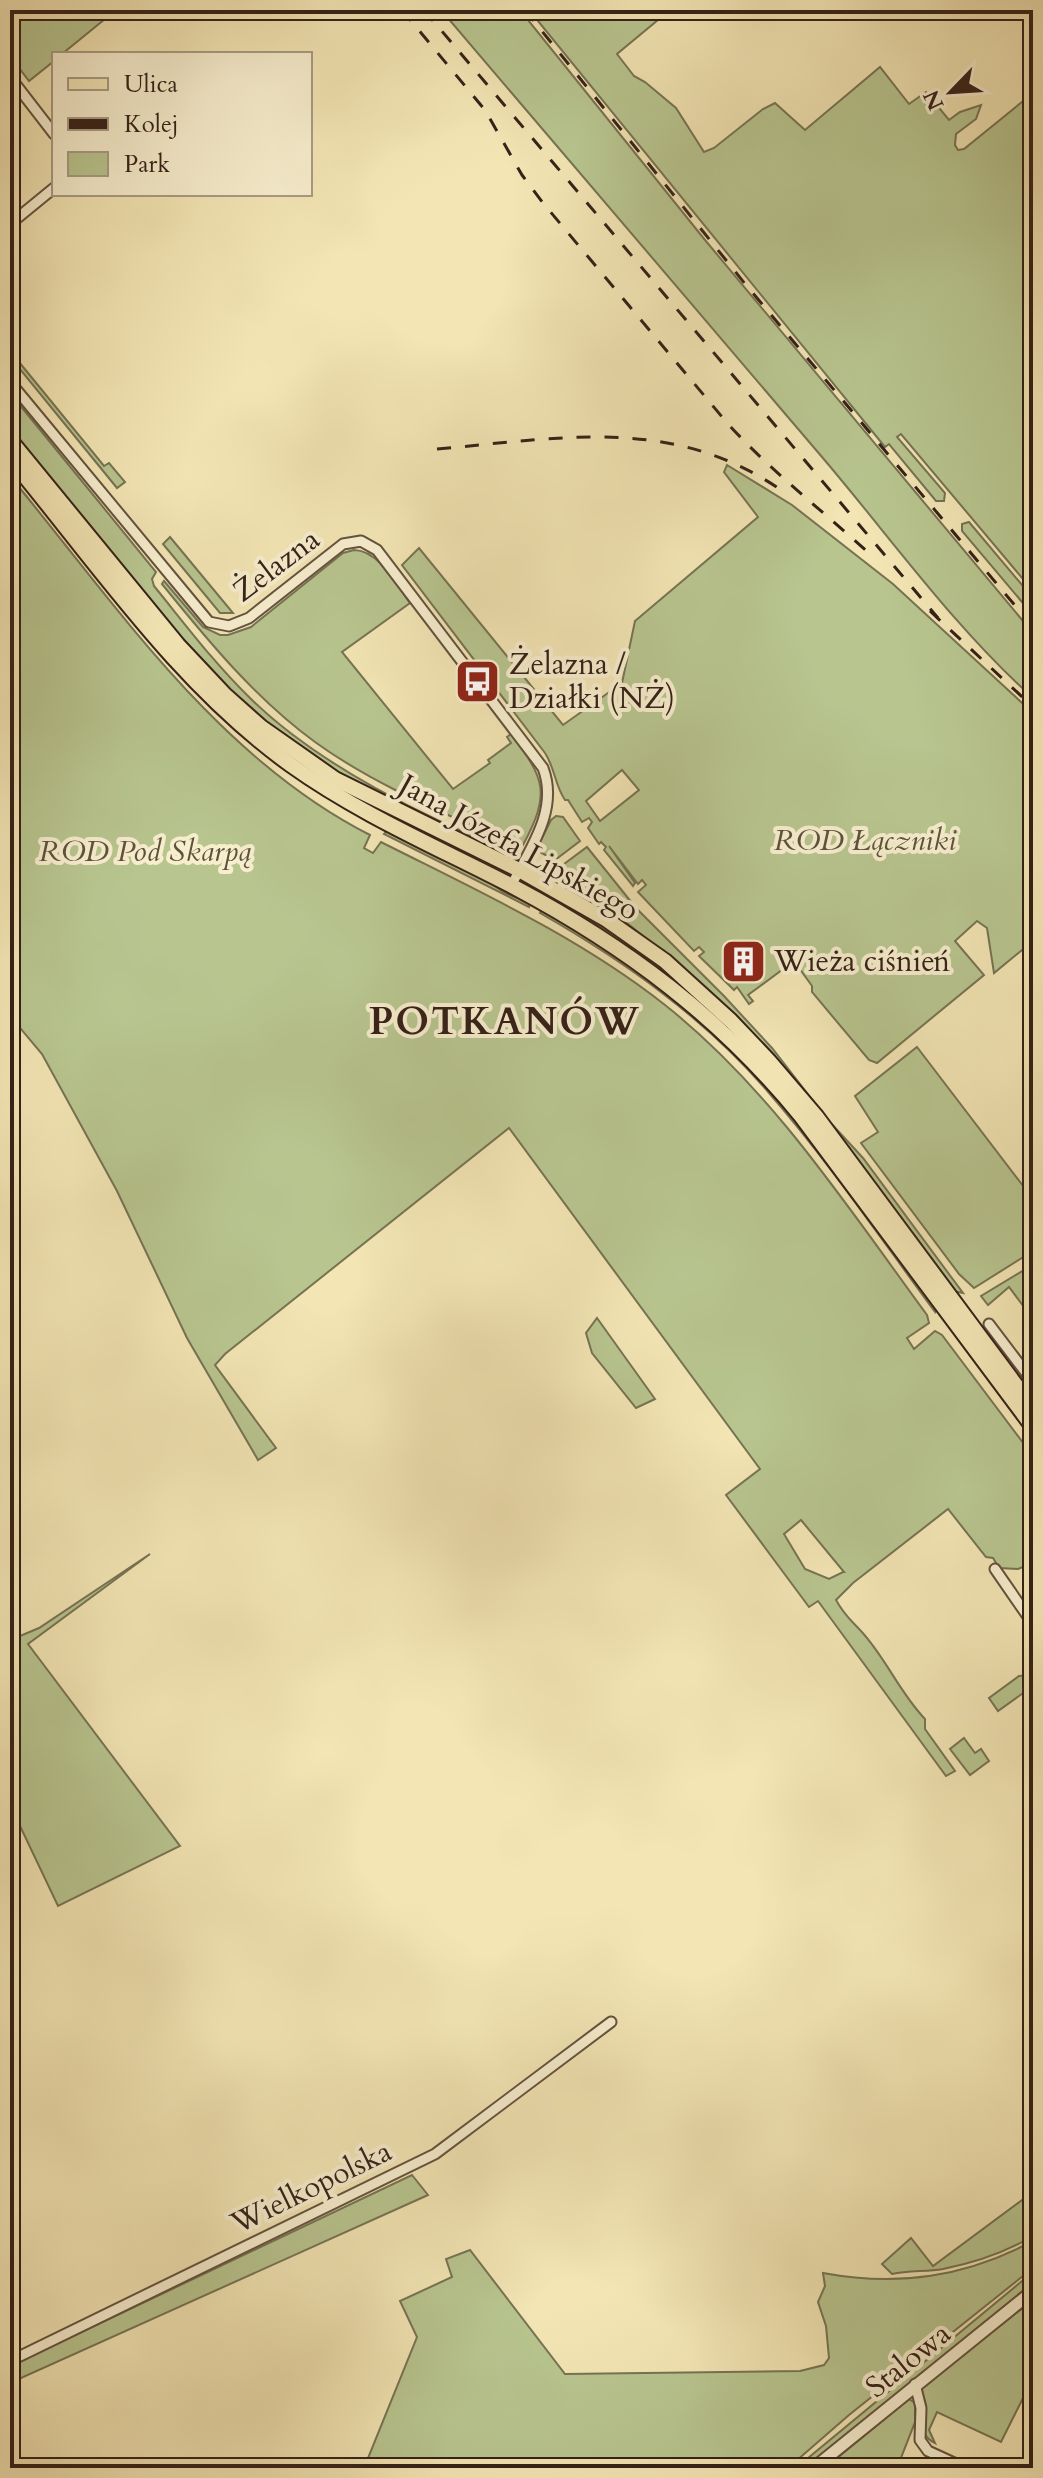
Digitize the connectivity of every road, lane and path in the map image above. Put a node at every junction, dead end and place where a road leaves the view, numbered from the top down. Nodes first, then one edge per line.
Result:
1 (10, 77) edge
2 (52, 131) edge
3 (52, 190) edge
4 (10, 224) edge
5 (10, 382) edge
6 (10, 440) edge
7 (10, 458) edge
8 (519, 870) junction
9 (511, 886) junction
10 (989, 1324) dead end
11 (1033, 1382) edge
12 (1033, 1408) edge
13 (1033, 1427) edge
14 (995, 1569) dead end
15 (1033, 1624) edge
16 (611, 2022) dead end
17 (1033, 2291) edge
18 (10, 2361) edge
19 (915, 2384) junction
20 (814, 2468) edge
21 (965, 2468) edge

1 - 2 street
3 - 4 street
5 - 8 street, Żelazna
6 - 8 main road, Jana Józefa Lipskiego
7 - 9 main road, Jana Józefa Lipskiego
8 - 9 street, Żelazna
8 - 12 main road, Jana Józefa Lipskiego
9 - 13 main road, Jana Józefa Lipskiego
10 - 11 street
14 - 15 street
16 - 18 street, Wielkopolska
17 - 19 street, Stalowa
19 - 20 street, Stalowa
19 - 21 street

